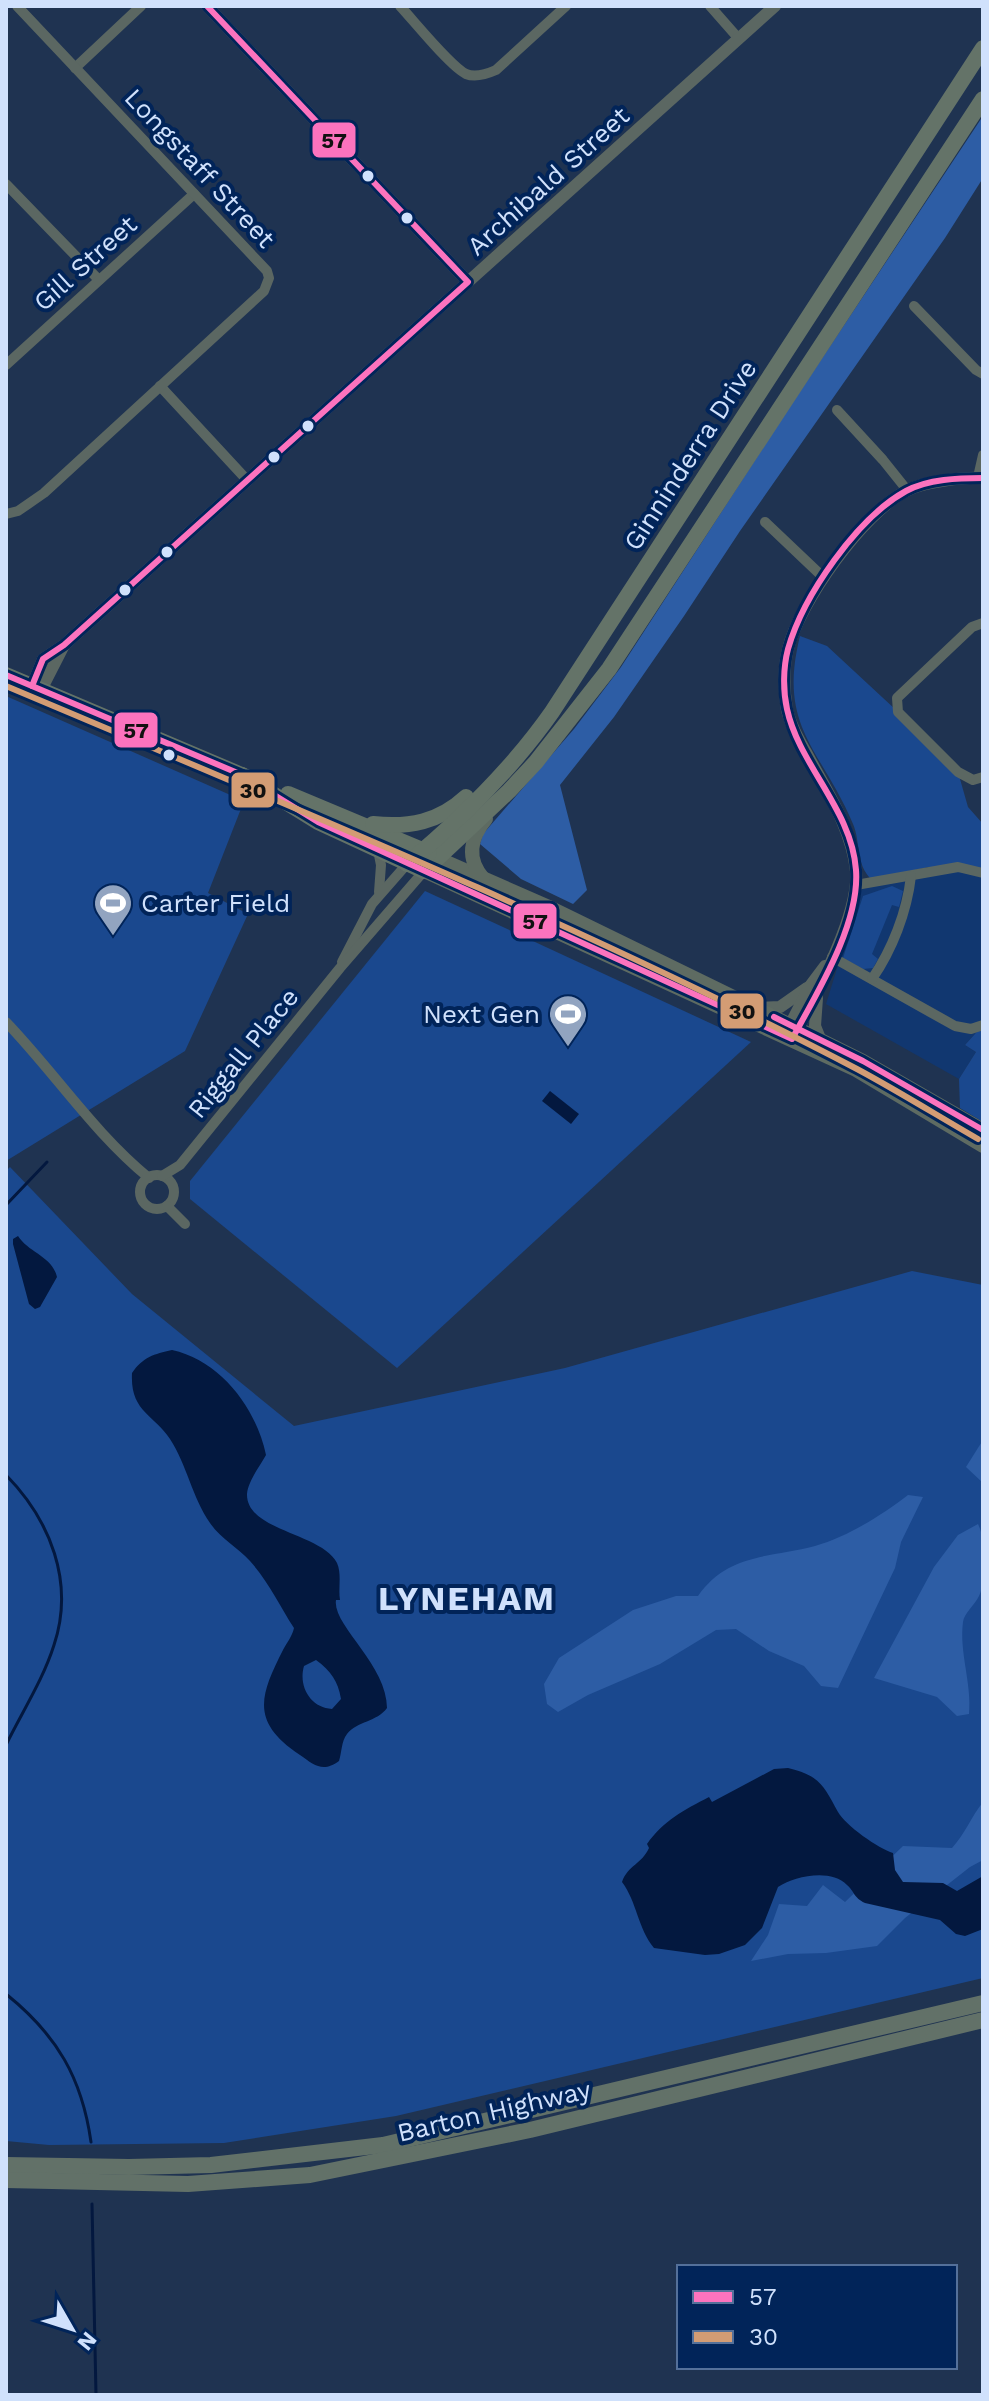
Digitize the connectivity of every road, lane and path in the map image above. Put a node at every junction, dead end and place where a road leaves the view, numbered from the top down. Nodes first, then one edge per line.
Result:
1 (17, 6) edge
2 (141, 6) edge
3 (207, 6) edge
4 (400, 6) edge
5 (566, 6) edge
6 (710, 6) edge
7 (775, 6) edge
8 (739, 39) junction
9 (983, 48) edge
10 (75, 68) junction
11 (983, 99) edge
12 (6, 184) edge
13 (194, 194) junction
14 (99, 280) junction
15 (468, 282) junction
16 (914, 306) dead end
17 (6, 365) edge
18 (983, 374) edge
19 (160, 386) junction
20 (837, 410) dead end
21 (983, 455) edge
22 (980, 477) edge
23 (247, 480) junction
24 (907, 490) junction
25 (6, 514) edge
26 (765, 522) dead end
27 (824, 578) junction
28 (983, 623) edge
29 (6, 675) edge
30 (575, 677) junction
31 (36, 688) junction
32 (242, 775) junction
33 (983, 777) edge
34 (509, 791) junction
35 (357, 822) junction
36 (378, 850) junction
37 (430, 854) junction
38 (407, 864) junction
39 (424, 871) junction
40 (983, 873) edge
41 (911, 876) junction
42 (483, 878) junction
43 (856, 885) junction
44 (378, 894) junction
45 (832, 957) junction
46 (340, 968) junction
47 (872, 979) junction
48 (813, 990) junction
49 (756, 1008) junction
50 (6, 1022) edge
51 (983, 1025) edge
52 (791, 1033) junction
53 (821, 1041) junction
54 (983, 1130) edge
55 (983, 1146) edge
56 (123, 1156) junction
57 (180, 1165) junction
58 (162, 1176) junction
59 (149, 1178) junction
60 (141, 1188) junction
61 (173, 1188) junction
62 (167, 1206) junction
63 (185, 1224) dead end
64 (983, 2003) edge
65 (983, 2020) edge
66 (6, 2165) edge
67 (6, 2180) edge

1 - 10 street, Longstaff Street
2 - 10 street
3 - 15 street
4 - 5 street
6 - 8 street
7 - 8 street, Archibald Street
8 - 15 street, Archibald Street
9 - 30 main road, Ginninderra Drive
10 - 13 street, Longstaff Street
11 - 34 main road, Ginninderra Drive
12 - 14 street
13 - 14 street, Gill Street
13 - 19 street, Longstaff Street
14 - 17 street, Gill Street
15 - 23 street, Archibald Street
16 - 18 street
19 - 23 street
19 - 25 street, Longstaff Street
20 - 24 street
21 - 22 street
22 - 24 street
23 - 31 street, Archibald Street
24 - 27 street
26 - 27 street
27 - 43 street
28 - 33 street
29 - 31 main road
30 - 35 main road
30 - 37 main road, Ginninderra Drive
31 - 32 main road
32 - 35 main road
32 - 36 main road
34 - 37 main road, Ginninderra Drive
34 - 42 main road
35 - 37 main road
36 - 38 main road
36 - 44 street, Riggall Place
37 - 38 main road, Ginninderra Drive
37 - 39 main road, Ginninderra Drive
37 - 42 main road
38 - 39 main road
38 - 44 street, Riggall Place
39 - 46 street, Riggall Place
39 - 52 main road
40 - 41 street
41 - 43 street
41 - 47 street
42 - 49 main road
43 - 45 street
44 - 46 street, Riggall Place
45 - 47 street
45 - 48 street
46 - 57 street, Riggall Place
47 - 51 street
48 - 49 street
48 - 52 street
48 - 53 street
49 - 52 main road
50 - 56 street
52 - 53 main road
52 - 55 main road
53 - 54 main road
56 - 59 street
56 - 60 street
57 - 58 street, Riggall Place
57 - 61 street, Riggall Place
58 - 59 street
58 - 61 street
59 - 60 street
60 - 62 street
61 - 62 street
62 - 63 street
64 - 66 highway, Barton Highway
65 - 67 highway, Barton Highway

